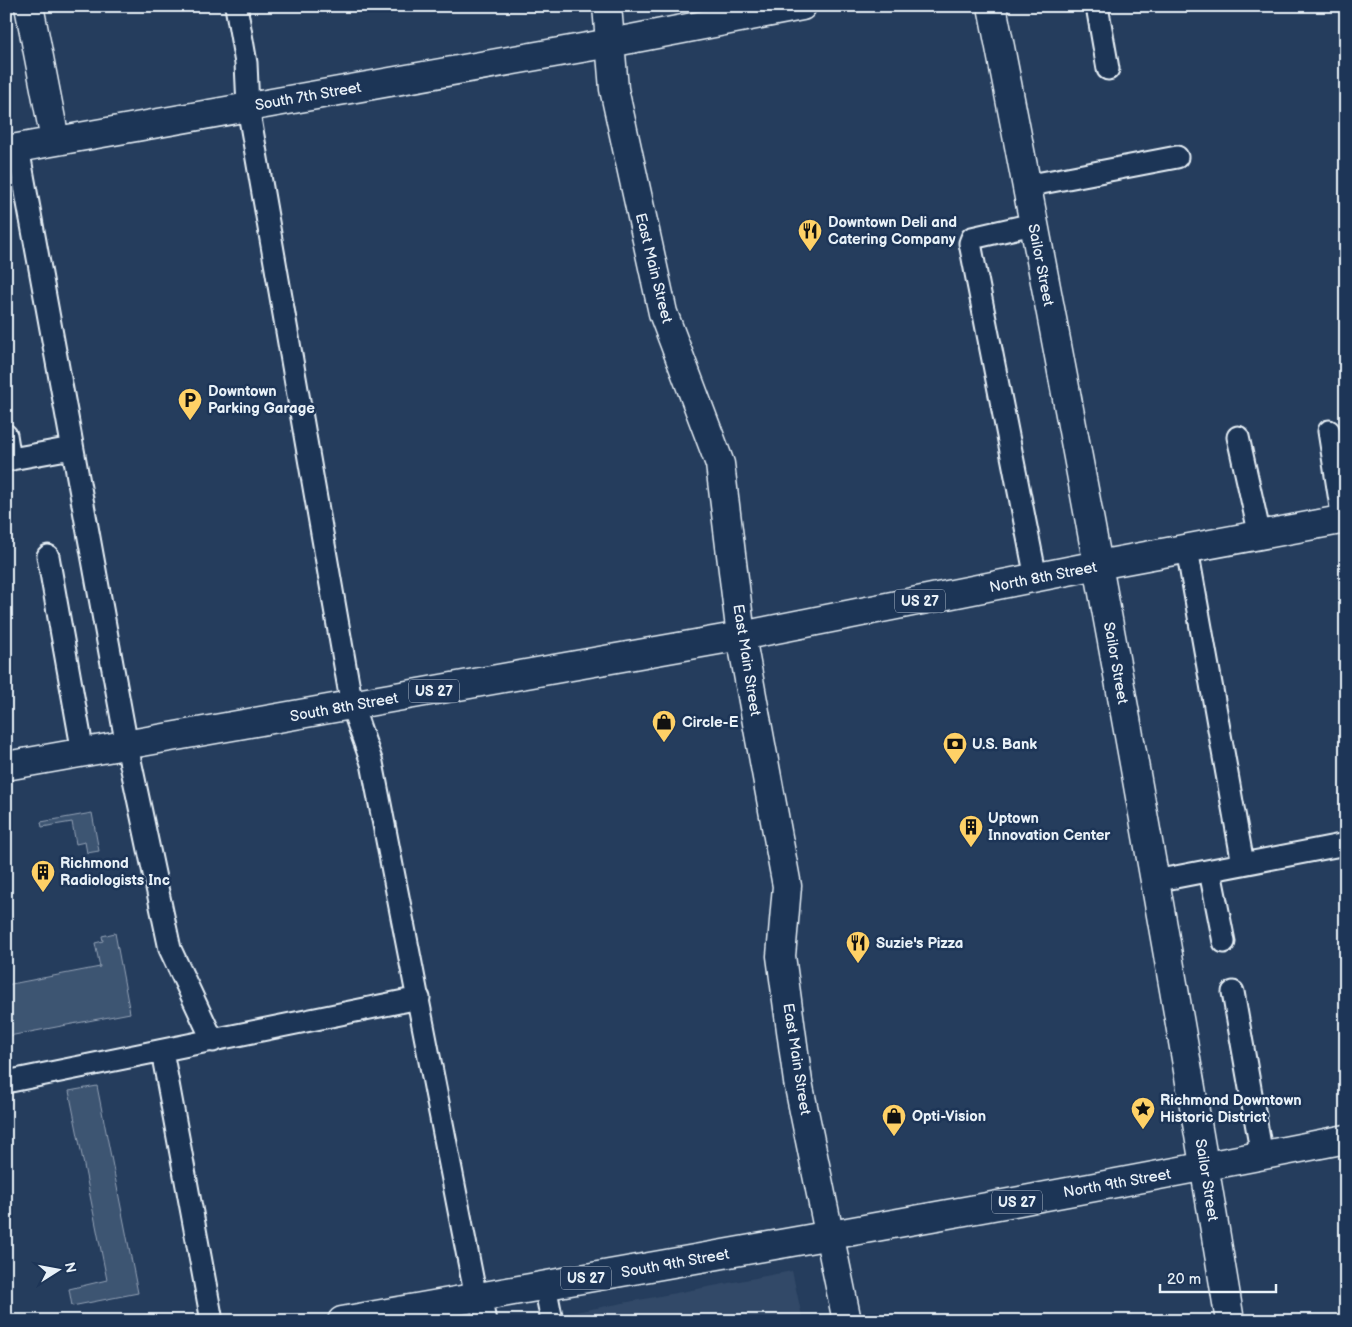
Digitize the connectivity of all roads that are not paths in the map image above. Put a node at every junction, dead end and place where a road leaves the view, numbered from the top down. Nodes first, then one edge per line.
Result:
1 (29, 6) edge
2 (236, 6) edge
3 (607, 6) edge
4 (802, 6) edge
5 (992, 6) edge
6 (1097, 6) edge
7 (610, 43) junction
8 (1108, 69) dead end
9 (248, 107) junction
10 (55, 140) junction
11 (12, 149) edge
12 (1177, 158) dead end
13 (1026, 186) junction
14 (1033, 224) junction
15 (1329, 431) dead end
16 (6, 435) edge
17 (1238, 437) dead end
18 (72, 448) junction
19 (8, 460) edge
20 (1344, 520) edge
21 (1260, 536) junction
22 (1186, 549) junction
23 (48, 556) dead end
24 (1098, 566) junction
25 (1036, 578) junction
26 (741, 636) junction
27 (352, 706) junction
28 (127, 746) junction
29 (83, 753) junction
30 (6, 766) edge
31 (1346, 844) edge
32 (1243, 864) junction
33 (1210, 871) junction
34 (1154, 881) junction
35 (1224, 942) dead end
36 (1233, 992) dead end
37 (419, 998) junction
38 (213, 1041) junction
39 (162, 1052) junction
40 (6, 1082) edge
41 (1346, 1139) edge
42 (1262, 1156) junction
43 (1205, 1168) junction
44 (830, 1235) junction
45 (546, 1285) junction
46 (480, 1305) edge
47 (416, 1314) edge
48 (212, 1321) edge
49 (342, 1321) edge
50 (552, 1321) edge
51 (846, 1321) edge
52 (1230, 1321) edge

1 - 10 main road
2 - 9 lane
3 - 7 main road, East Main Street
4 - 7 main road, South 7th Street
5 - 13 main road, Sailor Street
6 - 8 lane
7 - 9 main road, South 7th Street
7 - 26 main road, East Main Street
9 - 10 main road, South 7th Street
9 - 27 lane
10 - 11 main road, South 7th Street
11 - 18 lane
12 - 13 lane
13 - 14 main road, Sailor Street
14 - 24 main road, Sailor Street
14 - 25 lane
15 - 20 lane
16 - 19 lane
17 - 21 lane
18 - 19 lane
18 - 28 lane
20 - 21 main road, North 8th Street / US 27
21 - 22 main road, North 8th Street / US 27
22 - 24 main road, North 8th Street / US 27
22 - 32 lane
23 - 29 lane
24 - 25 main road, North 8th Street / US 27
24 - 34 main road, Sailor Street
25 - 26 main road, North 8th Street / US 27
26 - 27 main road, South 8th Street / US 27
26 - 44 main road, East Main Street
27 - 28 main road, South 8th Street / US 27
27 - 37 lane
28 - 29 main road, South 8th Street / US 27
28 - 38 lane
29 - 30 main road, South 8th Street / US 27
31 - 32 lane
32 - 33 lane
33 - 34 lane
33 - 35 lane
34 - 43 main road, Sailor Street
36 - 42 lane
37 - 38 lane
37 - 46 lane
38 - 39 lane
39 - 40 lane
39 - 48 lane
41 - 42 main road, North 9th Street / US 27
42 - 43 main road, North 9th Street / US 27
43 - 44 main road, North 9th Street / US 27
43 - 52 main road, Sailor Street
44 - 45 main road, South 9th Street / US 27
44 - 51 main road, East Main Street
45 - 46 main road, South 9th Street / US 27
45 - 50 lane
46 - 47 main road, South 9th Street / US 27
47 - 49 main road, South 9th Street / US 27

